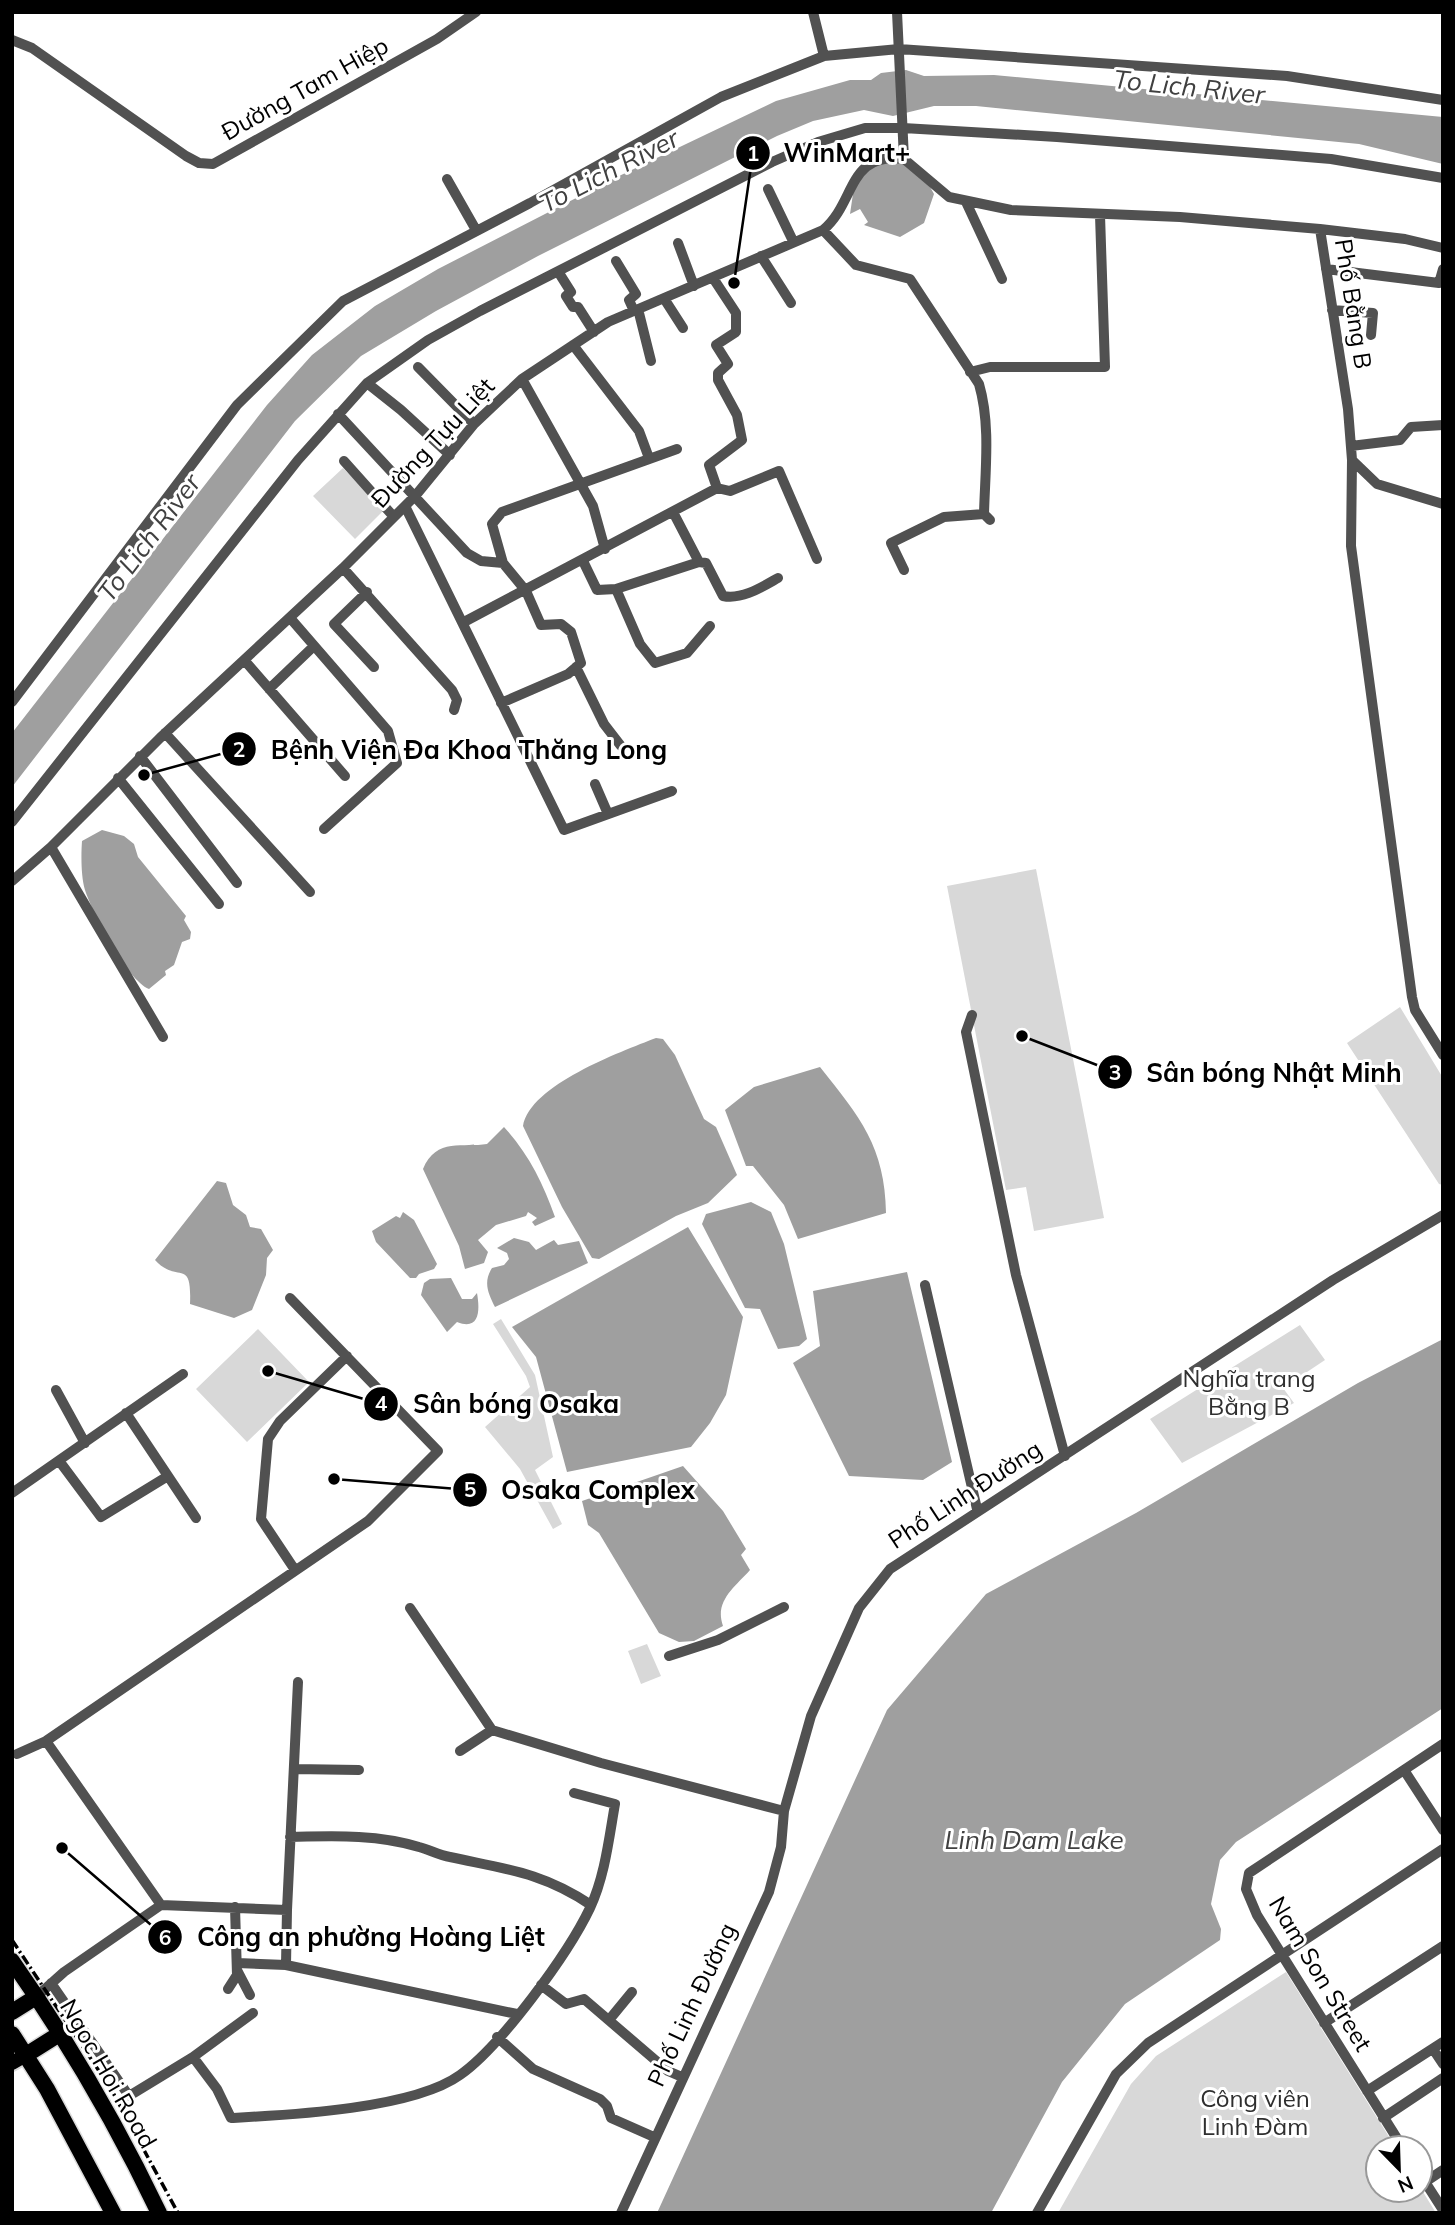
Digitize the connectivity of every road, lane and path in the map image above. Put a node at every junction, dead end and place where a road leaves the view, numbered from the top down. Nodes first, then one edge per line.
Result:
1 (476, 12) edge
2 (813, 12) edge
3 (897, 12) edge
4 (12, 40) edge
5 (900, 49) junction
6 (824, 56) junction
7 (1443, 100) edge
8 (902, 128) junction
9 (904, 159) junction
10 (1443, 178) edge
11 (447, 179) dead end
12 (768, 189) dead end
13 (967, 202) junction
14 (1100, 215) junction
15 (1320, 229) junction
16 (476, 230) junction
17 (823, 230) junction
18 (793, 241) junction
19 (678, 243) dead end
20 (1443, 248) edge
21 (761, 256) junction
22 (616, 261) dead end
23 (1326, 269) junction
24 (1443, 269) edge
25 (559, 273) junction
26 (713, 278) junction
27 (1002, 279) dead end
28 (694, 286) junction
29 (666, 300) junction
30 (791, 303) dead end
31 (636, 310) junction
32 (1332, 310) junction
33 (683, 328) dead end
34 (594, 332) junction
35 (1371, 335) dead end
36 (573, 345) junction
37 (652, 361) dead end
38 (418, 367) dead end
39 (970, 372) junction
40 (523, 379) junction
41 (367, 383) junction
42 (338, 414) junction
43 (474, 424) junction
44 (1443, 425) edge
45 (1351, 446) junction
46 (677, 449) dead end
47 (450, 455) junction
48 (649, 458) junction
49 (1352, 460) junction
50 (344, 461) dead end
51 (582, 484) junction
52 (717, 488) junction
53 (416, 495) junction
54 (1443, 504) edge
55 (405, 506) junction
56 (673, 512) junction
57 (394, 517) junction
58 (605, 550) junction
59 (817, 559) dead end
60 (583, 561) junction
61 (699, 562) junction
62 (503, 563) junction
63 (343, 568) junction
64 (904, 570) dead end
65 (778, 578) dead end
66 (616, 589) junction
67 (526, 591) junction
68 (367, 592) junction
69 (291, 619) junction
70 (464, 622) junction
71 (710, 626) dead end
72 (314, 646) junction
73 (245, 661) junction
74 (374, 667) dead end
75 (576, 667) junction
76 (269, 689) junction
77 (12, 702) edge
78 (501, 703) junction
79 (454, 710) dead end
80 (165, 733) junction
81 (621, 746) dead end
82 (140, 756) junction
83 (345, 776) dead end
84 (118, 778) junction
85 (595, 784) dead end
86 (672, 791) dead end
87 (608, 814) junction
88 (12, 822) edge
89 (324, 829) dead end
90 (51, 847) junction
91 (12, 881) edge
92 (237, 883) dead end
93 (310, 892) dead end
94 (219, 904) dead end
95 (972, 1015) dead end
96 (163, 1037) dead end
97 (1443, 1055) edge
98 (1443, 1215) edge
99 (925, 1285) dead end
100 (289, 1298) dead end
101 (347, 1356) junction
102 (183, 1374) dead end
103 (56, 1390) dead end
104 (126, 1413) junction
105 (85, 1443) junction
106 (1065, 1456) junction
107 (60, 1462) junction
108 (168, 1476) junction
109 (12, 1493) edge
110 (977, 1509) junction
111 (196, 1518) dead end
112 (295, 1570) junction
113 (784, 1607) dead end
114 (410, 1608) dead end
115 (669, 1656) dead end
116 (298, 1682) dead end
117 (492, 1730) junction
118 (46, 1741) junction
119 (1443, 1745) edge
120 (460, 1751) dead end
121 (17, 1754) dead end
122 (294, 1769) junction
123 (359, 1770) dead end
124 (1404, 1770) junction
125 (574, 1793) dead end
126 (784, 1811) junction
127 (1443, 1830) edge
128 (290, 1837) junction
129 (1443, 1849) edge
130 (161, 1905) junction
131 (591, 1905) junction
132 (235, 1907) junction
133 (287, 1913) junction
134 (1443, 1946) edge
135 (1282, 1953) junction
136 (12, 1961) edge
137 (286, 1965) junction
138 (237, 1969) junction
139 (51, 1983) junction
140 (541, 1985) junction
141 (228, 1989) dead end
142 (632, 1992) dead end
143 (250, 1995) dead end
144 (36, 1997) junction
145 (12, 2012) edge
146 (253, 2013) dead end
147 (517, 2014) junction
148 (609, 2020) junction
149 (1324, 2023) junction
150 (61, 2033) junction
151 (12, 2034) edge
152 (498, 2037) junction
153 (1438, 2046) edge
154 (193, 2057) junction
155 (19, 2059) edge
156 (1443, 2064) edge
157 (682, 2077) junction
158 (1443, 2078) edge
159 (1367, 2091) junction
160 (1383, 2118) junction
161 (1394, 2134) edge
162 (654, 2137) junction
163 (113, 2213) edge
164 (159, 2213) edge
165 (621, 2213) edge
166 (1037, 2213) edge

1 - 4 street, Đường Tam Hiệp
2 - 6 street
3 - 5 street
5 - 6 street
5 - 7 street
5 - 8 street
6 - 16 street
8 - 9 street
8 - 10 street
8 - 25 street
9 - 13 street
9 - 17 street
11 - 16 street
12 - 18 street
13 - 14 street
13 - 27 street
14 - 15 street, Phố Bằng B
14 - 39 street
15 - 20 street
15 - 23 street, Phố Bằng B
16 - 77 street
17 - 18 street, Đường Tựu Liệt
17 - 39 street
18 - 21 street, Đường Tựu Liệt
19 - 28 street
21 - 26 street, Đường Tựu Liệt
21 - 30 street
22 - 31 street
23 - 24 street
23 - 32 street, Phố Bằng B
25 - 34 street
25 - 41 street
26 - 28 street, Đường Tựu Liệt
26 - 52 street
28 - 29 street, Đường Tựu Liệt
29 - 31 street, Đường Tựu Liệt
29 - 33 street
31 - 34 street, Đường Tựu Liệt
31 - 37 street
32 - 35 street
32 - 45 street, Phố Bằng B
34 - 36 street, Đường Tựu Liệt
36 - 40 street, Đường Tựu Liệt
36 - 48 street
38 - 43 street
39 - 64 street
40 - 43 street, Đường Tựu Liệt
40 - 51 street
41 - 42 street
41 - 47 street
42 - 53 street
42 - 88 street
43 - 47 street, Đường Tựu Liệt
44 - 45 street
45 - 49 street, Phố Bằng B
46 - 48 street
47 - 53 street, Đường Tựu Liệt
48 - 51 street
49 - 54 street
49 - 97 street, Phố Bằng B
50 - 57 street
51 - 58 street
51 - 62 street
52 - 56 street
52 - 59 street
53 - 55 street, Đường Tựu Liệt
53 - 62 street
55 - 57 street, Đường Tựu Liệt
55 - 70 street
56 - 58 street
56 - 61 street
57 - 63 street, Đường Tựu Liệt
58 - 60 street
60 - 66 street
60 - 67 street
61 - 65 street
61 - 66 street
62 - 67 street
63 - 68 street
63 - 69 street, Đường Tựu Liệt
66 - 71 street
67 - 70 street
67 - 75 street
68 - 74 street
68 - 79 street
69 - 72 street
69 - 73 street, Đường Tựu Liệt
70 - 78 street
72 - 76 street
72 - 89 street
73 - 76 street
73 - 80 street, Đường Tựu Liệt
75 - 78 street
75 - 81 street
76 - 83 street
78 - 87 street
80 - 82 street, Đường Tựu Liệt
80 - 93 street
82 - 84 street, Đường Tựu Liệt
82 - 92 street
84 - 90 street, Đường Tựu Liệt
84 - 94 street
85 - 87 street
86 - 87 street
90 - 91 street, Đường Tựu Liệt
90 - 96 street
95 - 106 street
98 - 106 street, Phố Linh Đường
99 - 110 street
100 - 101 street
101 - 112 street
101 - 112 street
102 - 104 street
103 - 105 street
104 - 105 street
104 - 108 street
105 - 107 street
106 - 110 street, Phố Linh Đường
107 - 108 street
107 - 109 street
108 - 111 street
110 - 126 street, Phố Linh Đường
112 - 118 street
113 - 115 street
114 - 117 street
116 - 122 street
117 - 120 street
117 - 126 street
118 - 121 street
118 - 130 street
119 - 124 street, Nam Son Street
122 - 123 street
122 - 128 street
124 - 127 street
124 - 135 street, Nam Son Street
125 - 131 street
126 - 157 street, Phố Linh Đường
128 - 131 street
128 - 133 street
129 - 135 street
130 - 132 street
130 - 139 street
131 - 140 street
132 - 133 street
132 - 138 street
133 - 137 street
134 - 149 street
135 - 149 street, Nam Son Street
135 - 166 street
136 - 144 highway, Ngoc Hoi Road
137 - 138 street
137 - 147 street
138 - 141 street
138 - 143 street
139 - 144 street
139 - 154 street
140 - 147 street
140 - 148 street
142 - 148 street
144 - 145 highway
144 - 150 highway, Ngoc Hoi Road
146 - 154 street
147 - 152 street
148 - 157 street
149 - 159 street, Nam Son Street
150 - 155 highway
150 - 164 highway, Ngoc Hoi Road
151 - 155 highway
152 - 154 street
152 - 162 street
153 - 156 street
153 - 159 street
155 - 163 highway
157 - 162 street, Phố Linh Đường
158 - 160 street
159 - 160 street, Nam Son Street
160 - 161 street, Nam Son Street
162 - 165 street, Phố Linh Đường

